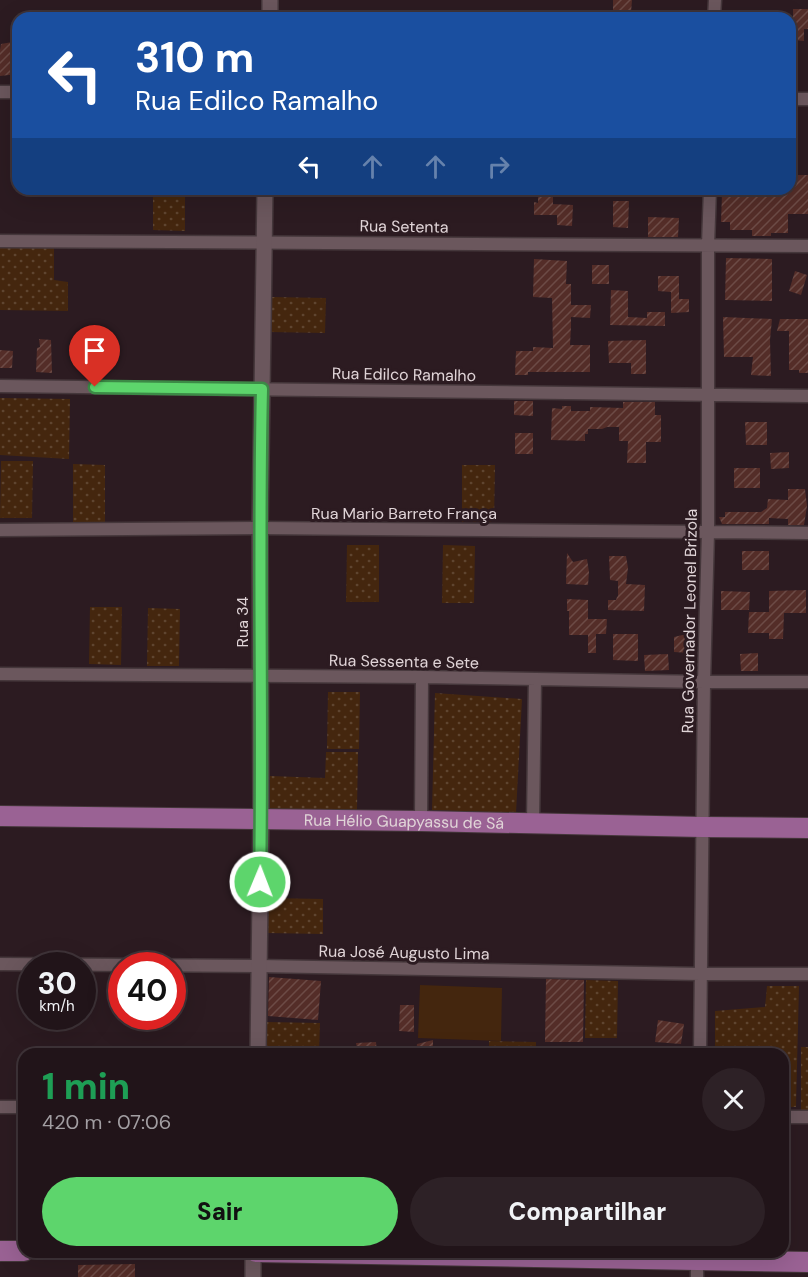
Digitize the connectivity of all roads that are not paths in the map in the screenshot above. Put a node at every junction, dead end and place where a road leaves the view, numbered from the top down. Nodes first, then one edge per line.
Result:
1 (265, 195) edge
2 (710, 195) edge
3 (0, 240) edge
4 (264, 241) junction
5 (708, 245) junction
6 (808, 246) edge
7 (0, 386) edge
8 (262, 389) junction
9 (708, 395) junction
10 (808, 396) edge
11 (260, 528) junction
12 (0, 530) edge
13 (708, 532) junction
14 (808, 533) edge
15 (0, 674) edge
16 (260, 676) junction
17 (422, 677) junction
18 (535, 679) junction
19 (704, 682) junction
20 (808, 682) edge
21 (0, 816) edge
22 (261, 819) junction
23 (421, 821) junction
24 (533, 823) junction
25 (702, 827) junction
26 (808, 828) edge
27 (0, 964) edge
28 (259, 966) junction
29 (700, 974) junction
30 (808, 974) edge
31 (258, 1048) edge
32 (700, 1048) edge
33 (0, 1107) edge
34 (18, 1107) edge
35 (789, 1117) edge
36 (808, 1117) edge
37 (0, 1251) edge
38 (18, 1251) edge
39 (255, 1258) edge
40 (476, 1258) edge
41 (808, 1262) edge
42 (697, 1264) edge
43 (253, 1277) edge

1 - 4 street, Rua 34
2 - 5 street, Rua Governador Leonel Brizola
3 - 4 street, Rua Setenta
4 - 5 street, Rua Setenta
4 - 8 street, Rua 34
5 - 6 street, Rua Setenta
5 - 9 street, Rua Governador Leonel Brizola
7 - 8 street, Rua Edilco Ramalho
8 - 9 street, Rua Edilco Ramalho
8 - 11 street, Rua 34
9 - 10 street, Rua Edilco Ramalho
9 - 13 street, Rua Governador Leonel Brizola
11 - 12 street, Rua Mario Barreto França
11 - 13 street, Rua Mario Barreto França
11 - 16 street, Rua 34
13 - 14 street, Rua Mario Barreto França
13 - 19 street, Rua Governador Leonel Brizola
15 - 16 street, Rua Sessenta e Sete
16 - 17 street, Rua Sessenta e Sete
16 - 22 street, Rua 34
17 - 18 street, Rua Sessenta e Sete
17 - 23 street
18 - 19 street, Rua Sessenta e Sete
18 - 24 street
19 - 20 street, Rua Sessenta e Sete
19 - 25 street, Rua Governador Leonel Brizola
21 - 22 main road, Rua Hélio Guapyassu de Sá
22 - 23 main road, Rua Hélio Guapyassu de Sá
22 - 28 street, Rua 34
23 - 24 main road, Rua Hélio Guapyassu de Sá
24 - 25 main road, Rua Hélio Guapyassu de Sá
25 - 26 main road, Rua Hélio Guapyassu de Sá
25 - 29 street, Rua Governador Leonel Brizola
27 - 28 street, Rua José Augusto Lima
28 - 29 street, Rua José Augusto Lima
28 - 31 street, Rua 34
29 - 30 street, Rua José Augusto Lima
29 - 32 street, Rua Governador Leonel Brizola
33 - 34 street
35 - 36 street
37 - 38 main road
39 - 43 street
40 - 42 main road
41 - 42 main road

